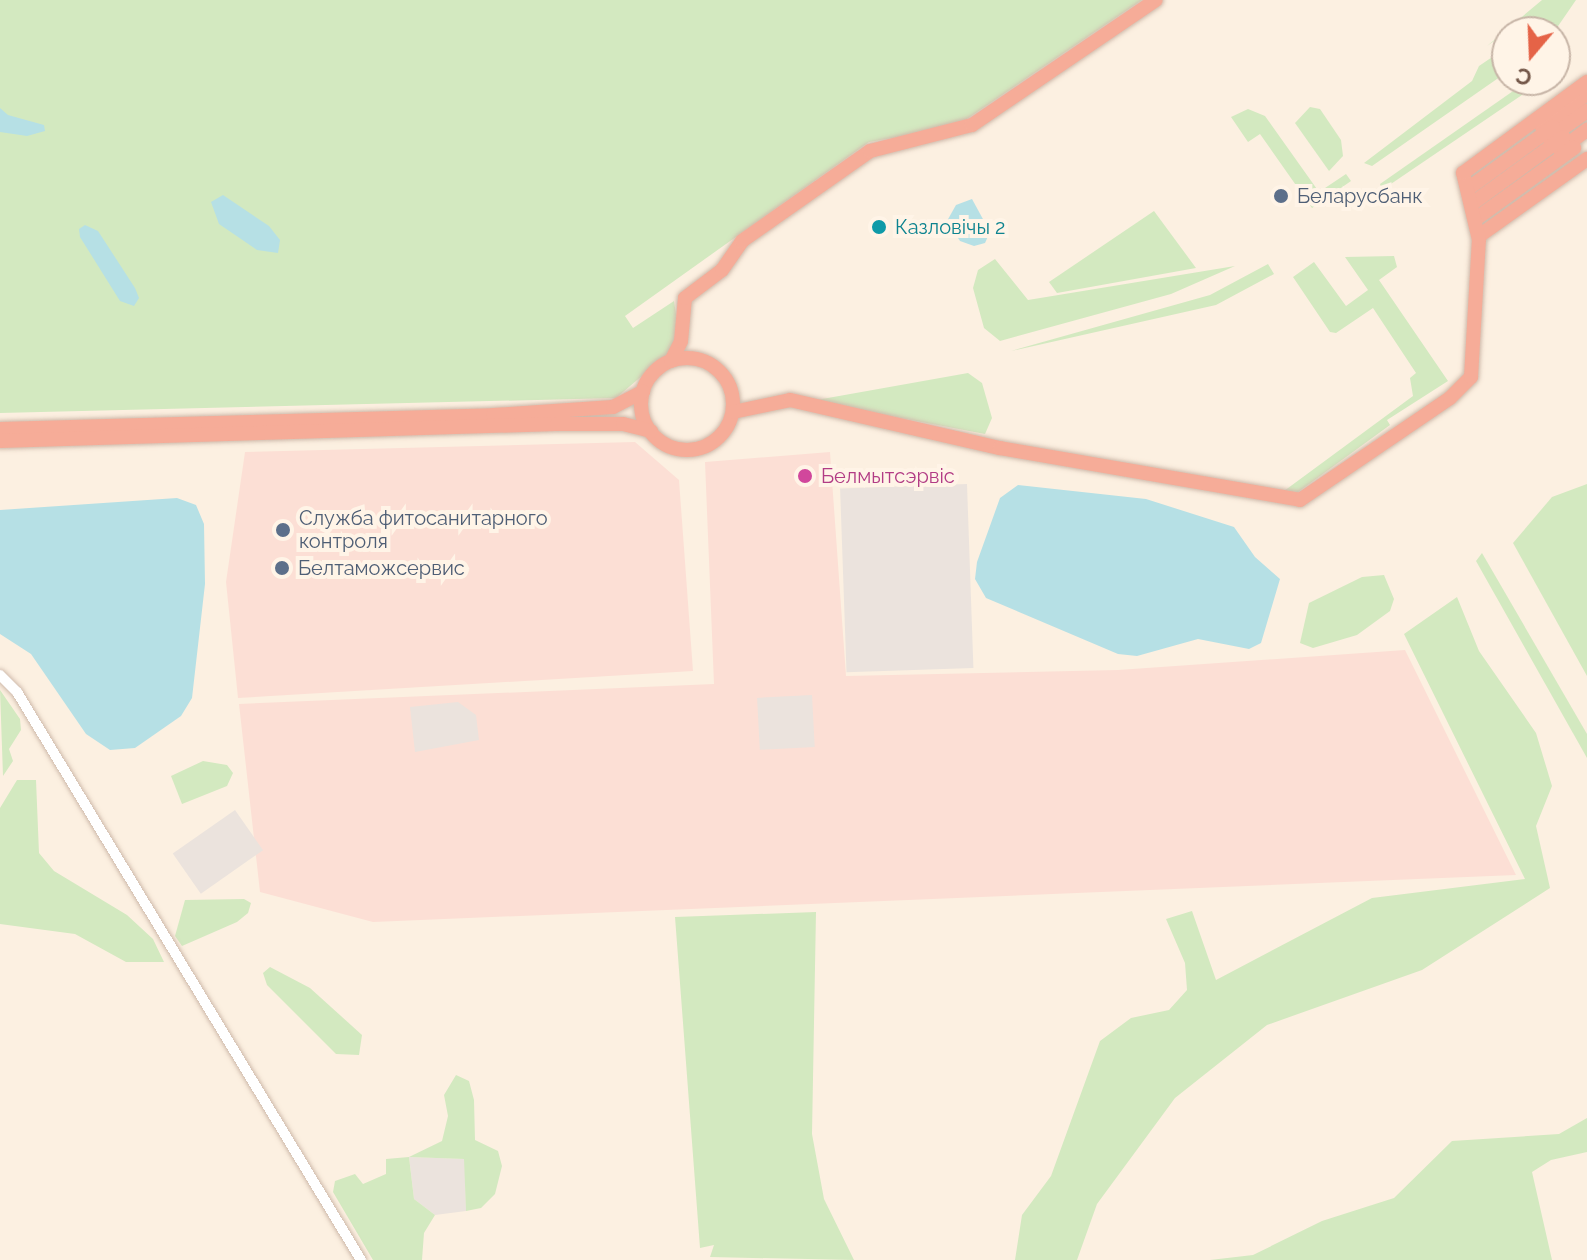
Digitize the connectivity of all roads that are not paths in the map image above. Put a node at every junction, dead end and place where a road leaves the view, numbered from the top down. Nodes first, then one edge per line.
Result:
1 (1156, 0) edge
2 (1587, 82) edge
3 (1587, 94) edge
4 (1587, 102) edge
5 (1587, 111) edge
6 (1587, 120) edge
7 (1587, 130) edge
8 (1587, 139) edge
9 (1587, 149) edge
10 (1587, 159) edge
11 (1474, 207) junction
12 (671, 361) junction
13 (643, 392) junction
14 (733, 412) junction
15 (0, 429) edge
16 (651, 431) junction
17 (0, 441) edge
18 (0, 675) edge
19 (361, 1260) edge

1 - 12 highway
2 - 11 highway
3 - 11 highway
4 - 11 highway
5 - 11 highway
6 - 11 highway
7 - 11 highway
8 - 11 highway
9 - 11 highway
10 - 11 highway
11 - 14 highway
12 - 13 highway
12 - 14 highway
13 - 15 highway
13 - 16 highway
14 - 16 highway
16 - 17 highway
18 - 19 street

